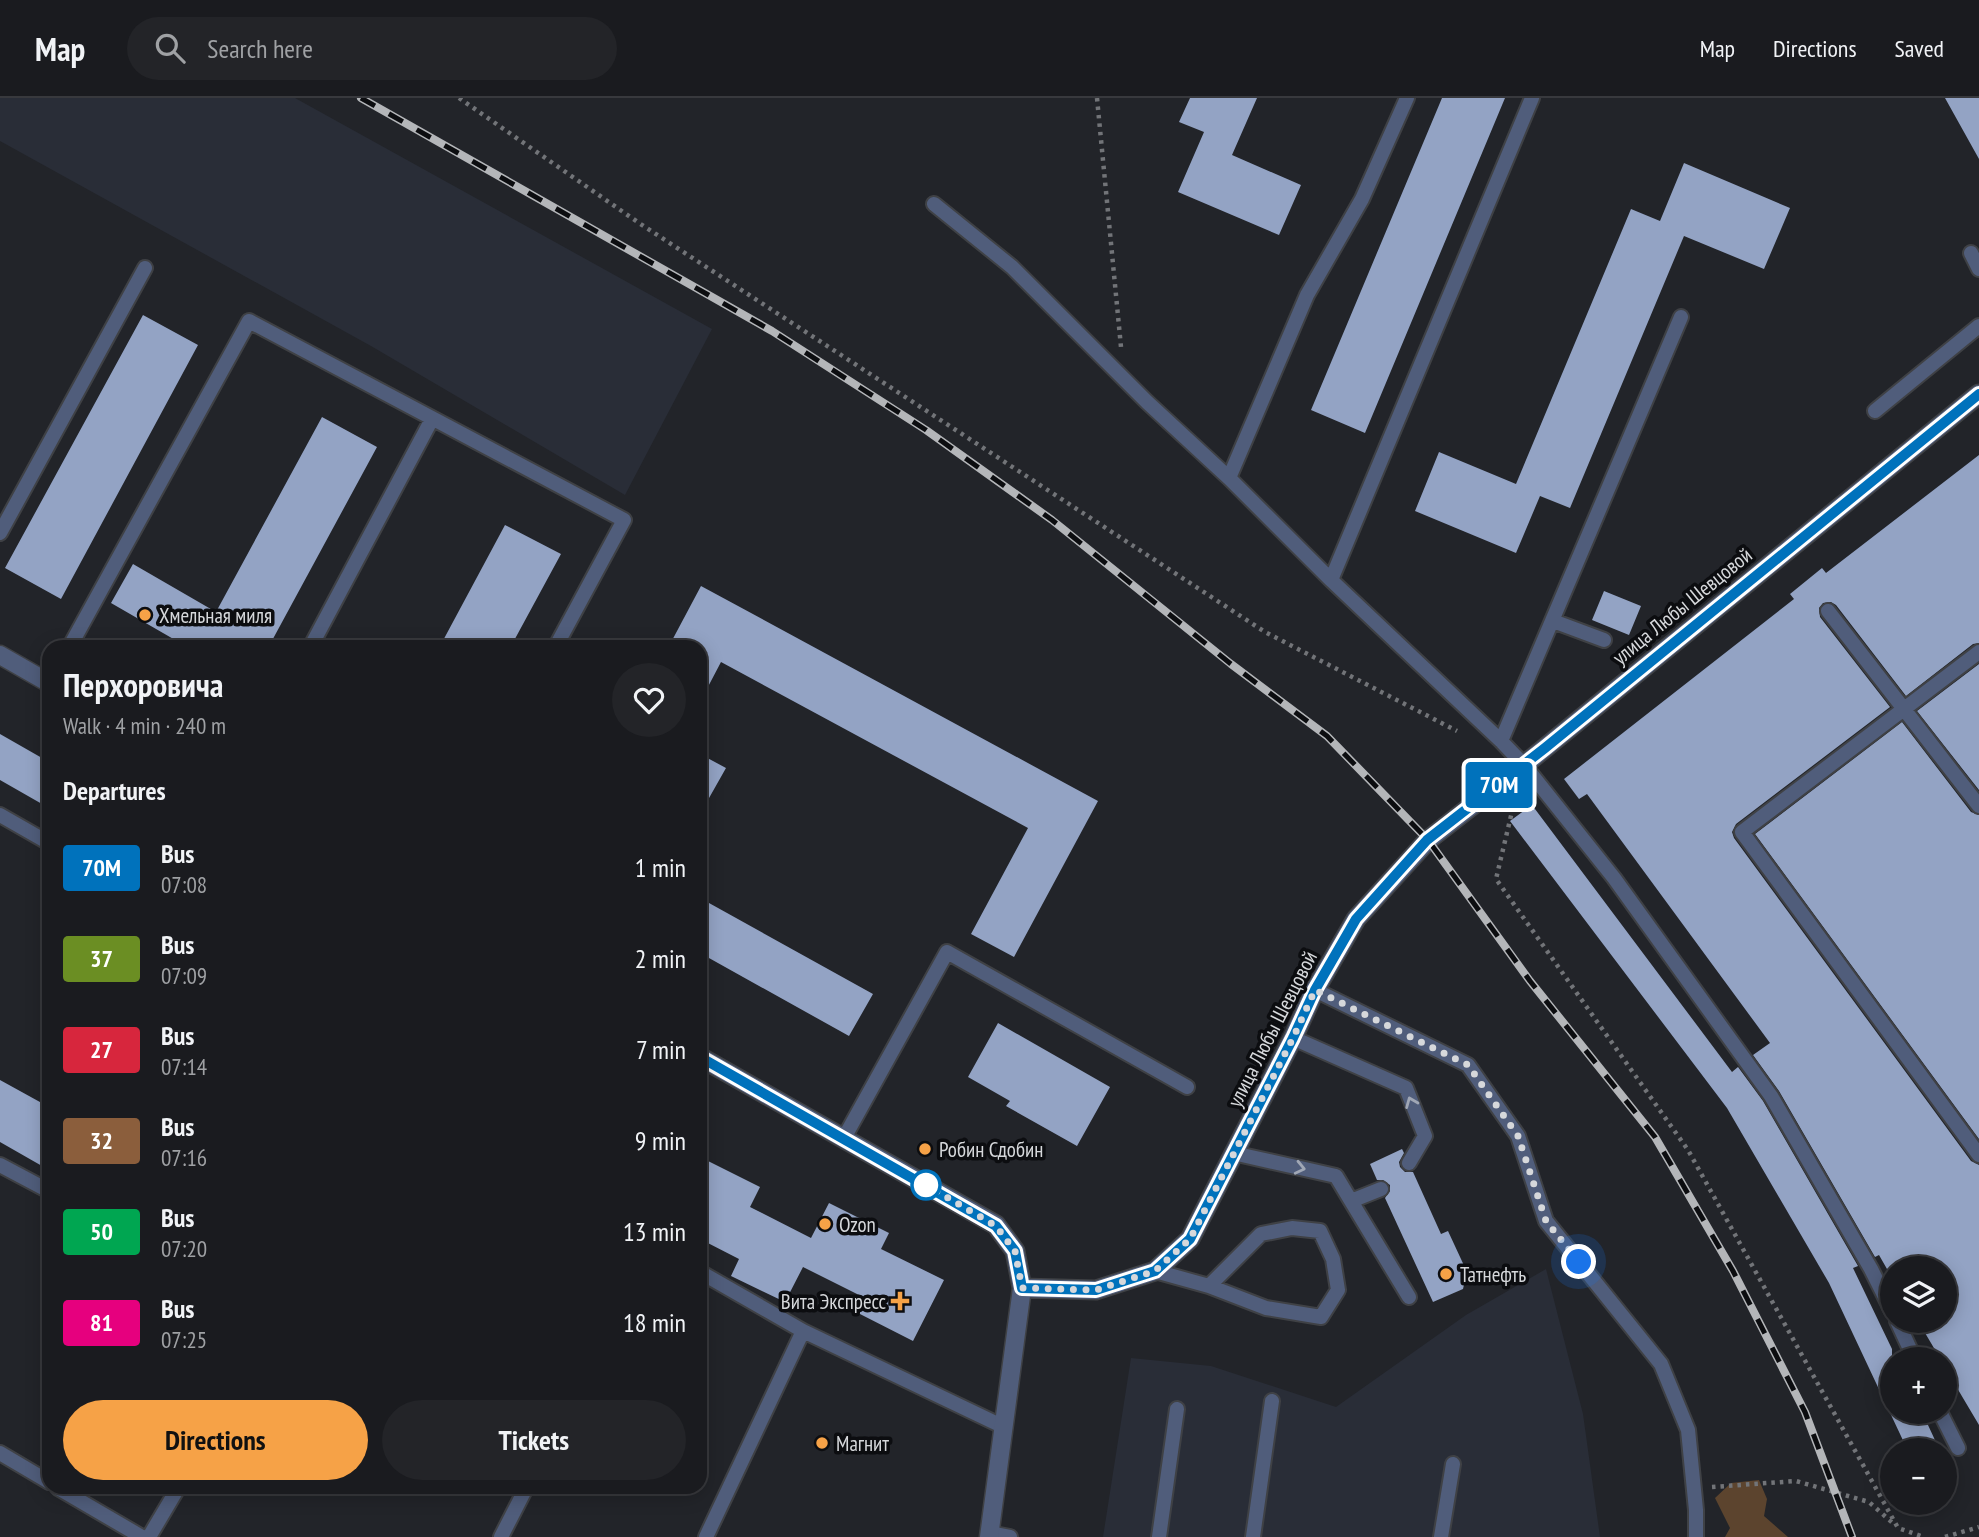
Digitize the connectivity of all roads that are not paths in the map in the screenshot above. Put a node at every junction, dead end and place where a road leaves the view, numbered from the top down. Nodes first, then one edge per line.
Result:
1 (1407, 98) edge
2 (1532, 98) edge
3 (934, 204) dead end
4 (1970, 253) dead end
5 (145, 268) dead end
6 (1979, 269) edge
7 (1682, 317) dead end
8 (1979, 326) edge
9 (1979, 394) edge
10 (1875, 411) dead end
11 (432, 419) junction
12 (1229, 478) junction
13 (0, 533) edge
14 (1331, 580) junction
15 (1828, 611) dead end
16 (1553, 621) junction
17 (73, 640) edge
18 (314, 640) edge
19 (559, 640) edge
20 (1604, 640) dead end
21 (1979, 652) edge
22 (0, 654) edge
23 (42, 679) edge
24 (1904, 708) junction
25 (1502, 741) junction
26 (1524, 765) junction
27 (1979, 806) edge
28 (0, 815) edge
29 (42, 839) edge
30 (1315, 990) junction
31 (1293, 1038) junction
32 (707, 1061) edge
33 (1187, 1087) dead end
34 (844, 1138) junction
35 (1233, 1153) junction
36 (1979, 1155) edge
37 (1409, 1163) dead end
38 (0, 1165) edge
39 (42, 1187) edge
40 (1381, 1189) dead end
41 (1350, 1201) junction
42 (1155, 1271) junction
43 (707, 1276) edge
44 (1209, 1286) junction
45 (1880, 1287) edge
46 (1022, 1288) junction
47 (1409, 1297) dead end
48 (803, 1331) junction
49 (1272, 1401) dead end
50 (1177, 1409) dead end
51 (1946, 1424) edge
52 (1004, 1427) junction
53 (1958, 1448) dead end
54 (0, 1453) edge
55 (1453, 1464) dead end
56 (42, 1478) edge
57 (68, 1494) edge
58 (174, 1494) edge
59 (523, 1494) edge
60 (989, 1535) edge
61 (142, 1537) edge
62 (149, 1537) edge
63 (501, 1537) edge
64 (706, 1537) edge
65 (1010, 1537) edge
66 (1159, 1537) edge
67 (1253, 1537) edge
68 (1441, 1537) edge
69 (1696, 1537) edge

1 - 12 lane
2 - 14 lane
3 - 12 lane
4 - 6 lane
5 - 13 lane
7 - 16 lane
8 - 10 lane
9 - 26 street, улица Любы Шевцовой
11 - 17 lane
11 - 18 lane
11 - 19 lane
12 - 14 lane
14 - 25 lane
15 - 24 lane
16 - 20 lane
16 - 25 lane
21 - 24 lane
22 - 23 street
24 - 27 lane
24 - 36 lane
25 - 26 lane
26 - 30 street, улица Любы Шевцовой
26 - 45 lane
28 - 29 lane
30 - 31 street, улица Любы Шевцовой
30 - 69 lane
31 - 35 street, улица Любы Шевцовой
37 -> 31 lane
32 - 34 street
33 - 34 lane
34 - 46 street
35 -> 41 lane
35 - 42 street, улица Любы Шевцовой
38 - 39 lane
40 - 41 lane
41 - 47 lane
42 - 44 lane
42 - 46 street, улица Любы Шевцовой
43 - 48 lane
44 - 44 lane
46 - 52 street
48 - 52 lane
48 - 64 lane
49 - 67 lane
50 - 66 lane
51 - 53 lane
52 - 60 street
54 - 56 lane
55 - 68 lane
57 - 61 lane
58 - 62 lane
59 - 63 lane
60 - 65 lane

